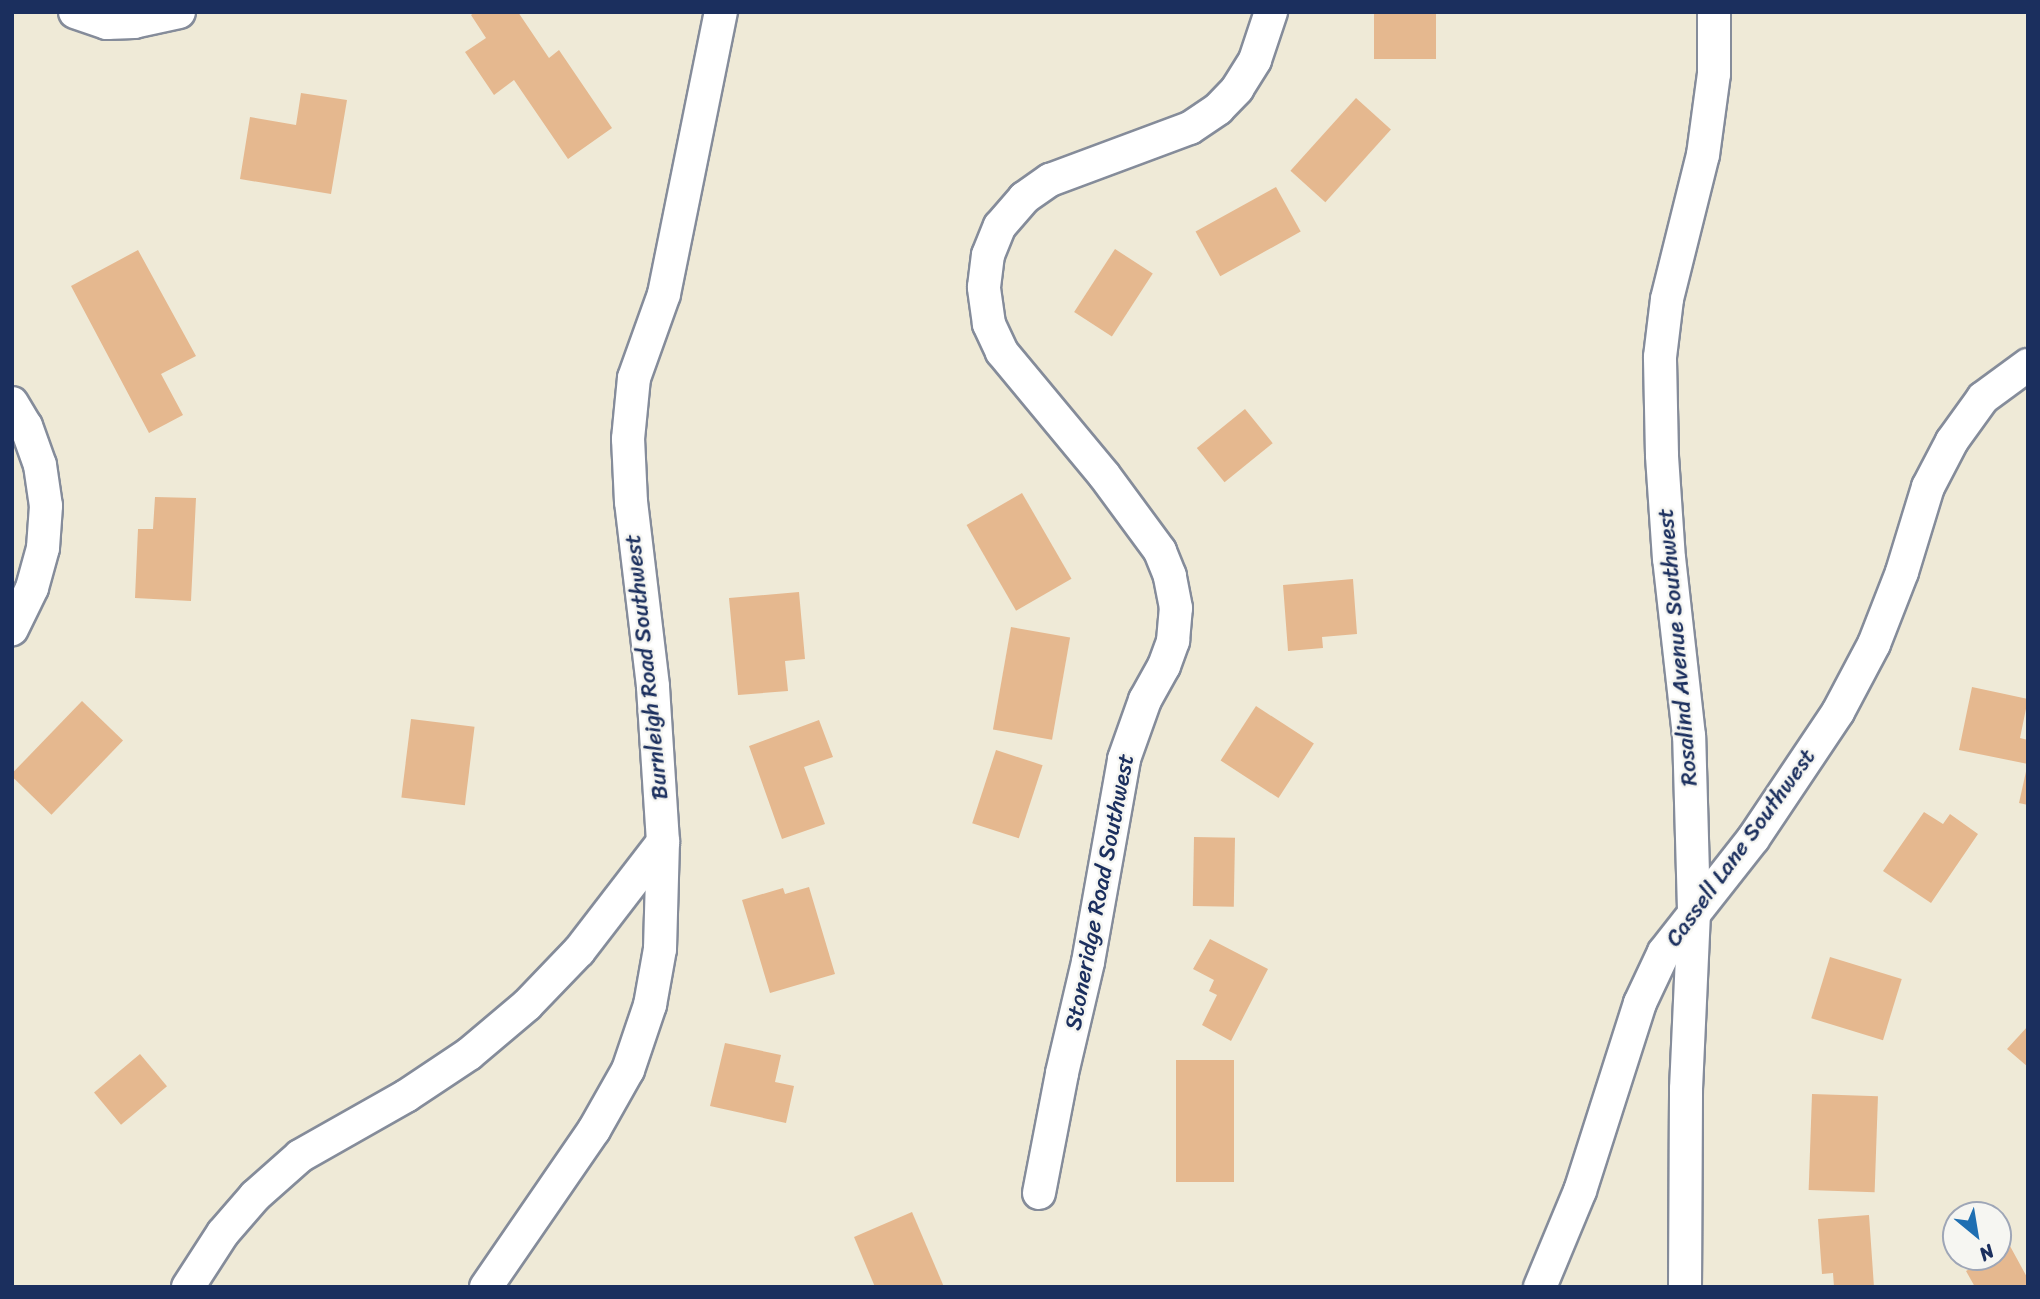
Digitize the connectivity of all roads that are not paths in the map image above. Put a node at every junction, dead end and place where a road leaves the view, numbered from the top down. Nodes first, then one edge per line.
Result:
1 (75, 12) edge
2 (179, 12) edge
3 (721, 12) edge
4 (1271, 12) edge
5 (1714, 12) edge
6 (2028, 365) edge
7 (12, 403) edge
8 (12, 629) edge
9 (663, 842) junction
10 (1694, 910) junction
11 (1040, 1193) dead end
12 (187, 1287) edge
13 (486, 1287) edge
14 (1540, 1287) edge
15 (1685, 1287) edge

1 - 2 street
3 - 9 street, Burnleigh Road Southwest
4 - 11 street, Stoneridge Road Southwest
5 - 10 street, Rosalind Avenue Southwest
6 - 10 street, Cassell Lane Southwest
7 - 8 street
9 - 12 street
9 - 13 street, Burnleigh Road Southwest
10 - 14 street, Cassell Lane Southwest
10 - 15 street, Rosalind Avenue Southwest

